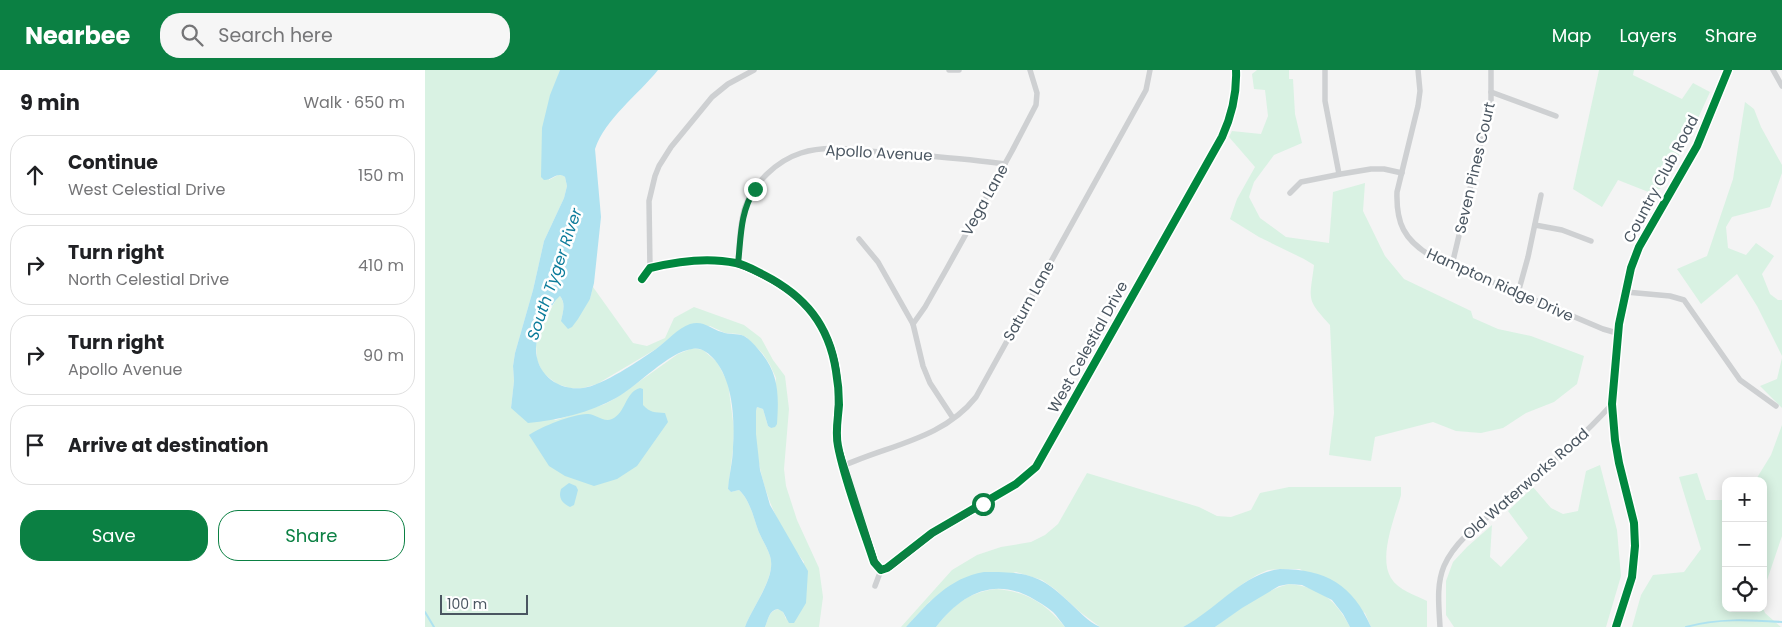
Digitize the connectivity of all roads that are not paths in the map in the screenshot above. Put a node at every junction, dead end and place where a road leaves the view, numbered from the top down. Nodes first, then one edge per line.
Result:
1 (755, 70) edge
2 (949, 70) edge
3 (959, 70) edge
4 (1030, 70) edge
5 (1150, 70) edge
6 (1236, 70) edge
7 (1325, 70) edge
8 (1418, 70) edge
9 (1491, 70) edge
10 (1728, 70) edge
11 (1773, 70) edge
12 (1782, 86) edge
13 (1491, 92) junction
14 (1556, 116) dead end
15 (1005, 164) junction
16 (1402, 173) junction
17 (1339, 174) junction
18 (1290, 193) dead end
19 (1541, 195) dead end
20 (1535, 226) junction
21 (859, 239) dead end
22 (1591, 241) dead end
23 (738, 264) junction
24 (1453, 265) junction
25 (650, 268) junction
26 (642, 279) dead end
27 (1626, 292) junction
28 (1518, 293) junction
29 (913, 324) junction
30 (1617, 334) junction
31 (1612, 404) junction
32 (1776, 406) dead end
33 (953, 418) junction
34 (843, 466) junction
35 (881, 570) junction
36 (875, 586) dead end
37 (1440, 627) edge
38 (1616, 627) edge

1 - 25 street
2 - 3 street
4 - 15 street, Vega Lane
5 - 33 street, Saturn Lane
6 - 35 street, West Celestial Drive
7 - 17 street
8 - 16 street, Hampton Ridge Drive
9 - 13 street, Seven Pines Court
10 - 27 street, Country Club Road
11 - 12 street
13 - 14 street
13 - 24 street, Seven Pines Court
15 - 23 street, Apollo Avenue
15 - 29 street, Vega Lane
16 - 17 street
16 - 24 street, Hampton Ridge Drive
17 - 18 street
19 - 20 street
20 - 22 street
20 - 28 street
21 - 29 street
23 - 25 street
23 - 34 street
24 - 28 street, Hampton Ridge Drive
25 - 26 street
27 - 30 street, Country Club Road
27 - 32 street
28 - 30 street, Hampton Ridge Drive
29 - 33 street
30 - 31 street, Country Club Road
31 - 37 street, Old Waterworks Road
31 - 38 street, Country Club Road
33 - 34 street, Saturn Lane
34 - 35 street
35 - 36 street

